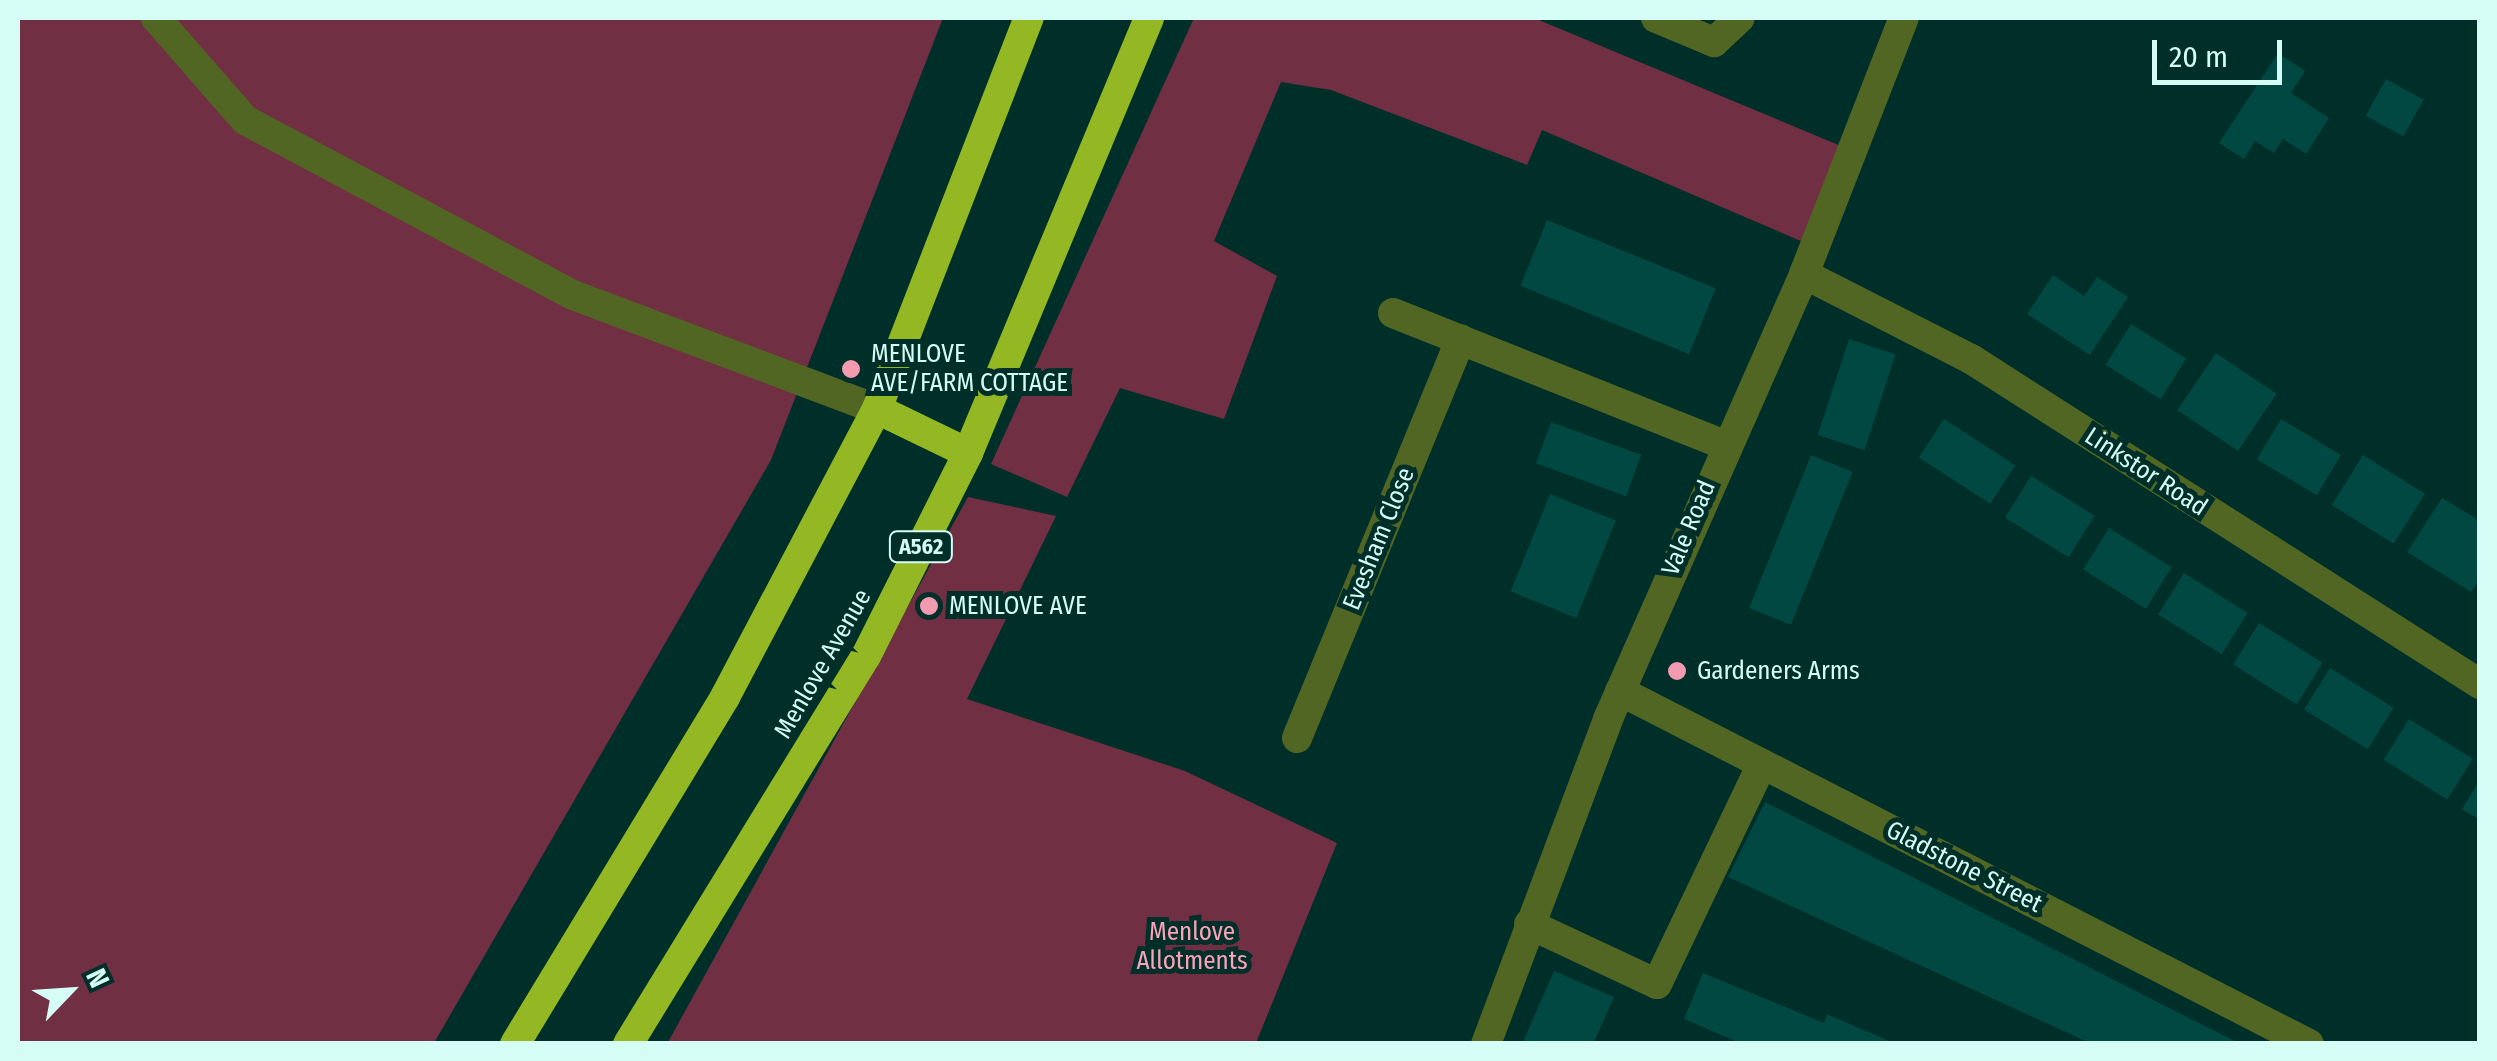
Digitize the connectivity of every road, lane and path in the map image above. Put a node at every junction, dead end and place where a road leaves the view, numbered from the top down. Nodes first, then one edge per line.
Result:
1 (156, 18) edge
2 (1029, 18) edge
3 (1149, 18) edge
4 (1656, 18) edge
5 (1740, 18) edge
6 (1904, 18) edge
7 (1804, 274) junction
8 (1394, 313) dead end
9 (1460, 339) junction
10 (877, 408) junction
11 (1724, 444) junction
12 (968, 453) junction
13 (2480, 684) edge
14 (1620, 691) junction
15 (1297, 738) dead end
16 (1762, 764) junction
17 (1530, 924) junction
18 (515, 1044) edge
19 (628, 1044) edge
20 (1486, 1044) edge
21 (2309, 1044) edge

1 - 10 street
2 - 10 highway
3 - 12 highway, Menlove Avenue / A562
4 - 5 street
6 - 7 street, Vale Road
7 - 11 street, Vale Road
7 - 13 street, Linkstor Road
8 - 9 street
9 - 11 street
9 - 15 street, Evesham Close
10 - 12 highway
10 - 18 highway
11 - 14 street, Vale Road
12 - 19 highway, Menlove Avenue / A562
14 - 16 street, Gladstone Street
14 - 17 street, Vale Road
16 - 17 street
16 - 21 street, Gladstone Street
17 - 20 street, Vale Road

